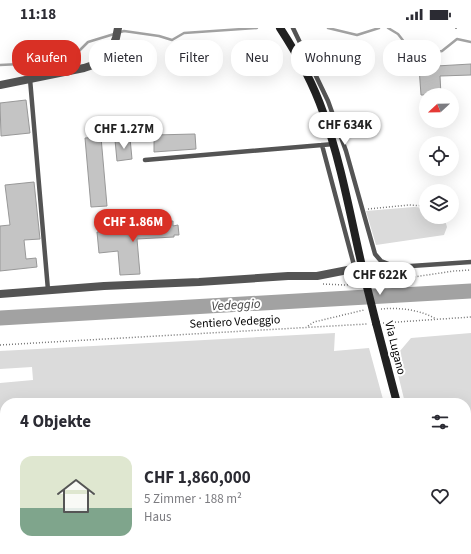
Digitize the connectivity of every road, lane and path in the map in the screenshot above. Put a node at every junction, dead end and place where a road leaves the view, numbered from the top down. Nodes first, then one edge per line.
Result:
1 (118, 28) edge
2 (282, 30) edge
3 (294, 30) edge
4 (30, 79) junction
5 (0, 85) edge
6 (334, 144) junction
7 (322, 145) junction
8 (144, 160) dead end
9 (419, 206) edge
10 (362, 209) junction
11 (381, 261) junction
12 (471, 262) edge
13 (361, 270) junction
14 (471, 270) edge
15 (409, 278) junction
16 (372, 283) dead end
17 (322, 284) dead end
18 (358, 284) dead end
19 (48, 290) junction
20 (0, 294) edge
21 (471, 317) edge
22 (376, 323) junction
23 (0, 345) edge
24 (396, 398) edge

1 - 4 street
2 - 6 main road, Via Lugano
3 - 10 lane
4 - 5 street
4 - 19 lane
6 - 7 lane
6 - 13 main road, Via Lugano
7 - 8 lane
7 - 13 lane
9 - 10 path
10 - 11 lane
11 - 12 lane
11 - 15 path
13 - 19 street
13 - 22 main road, Via Lugano, bridge
14 - 15 path
15 - 16 path
17 - 18 path
19 - 20 street
21 - 22 path, Sentiero Vedeggio
22 - 23 path, Sentiero Vedeggio
22 - 24 main road, Via Lugano

